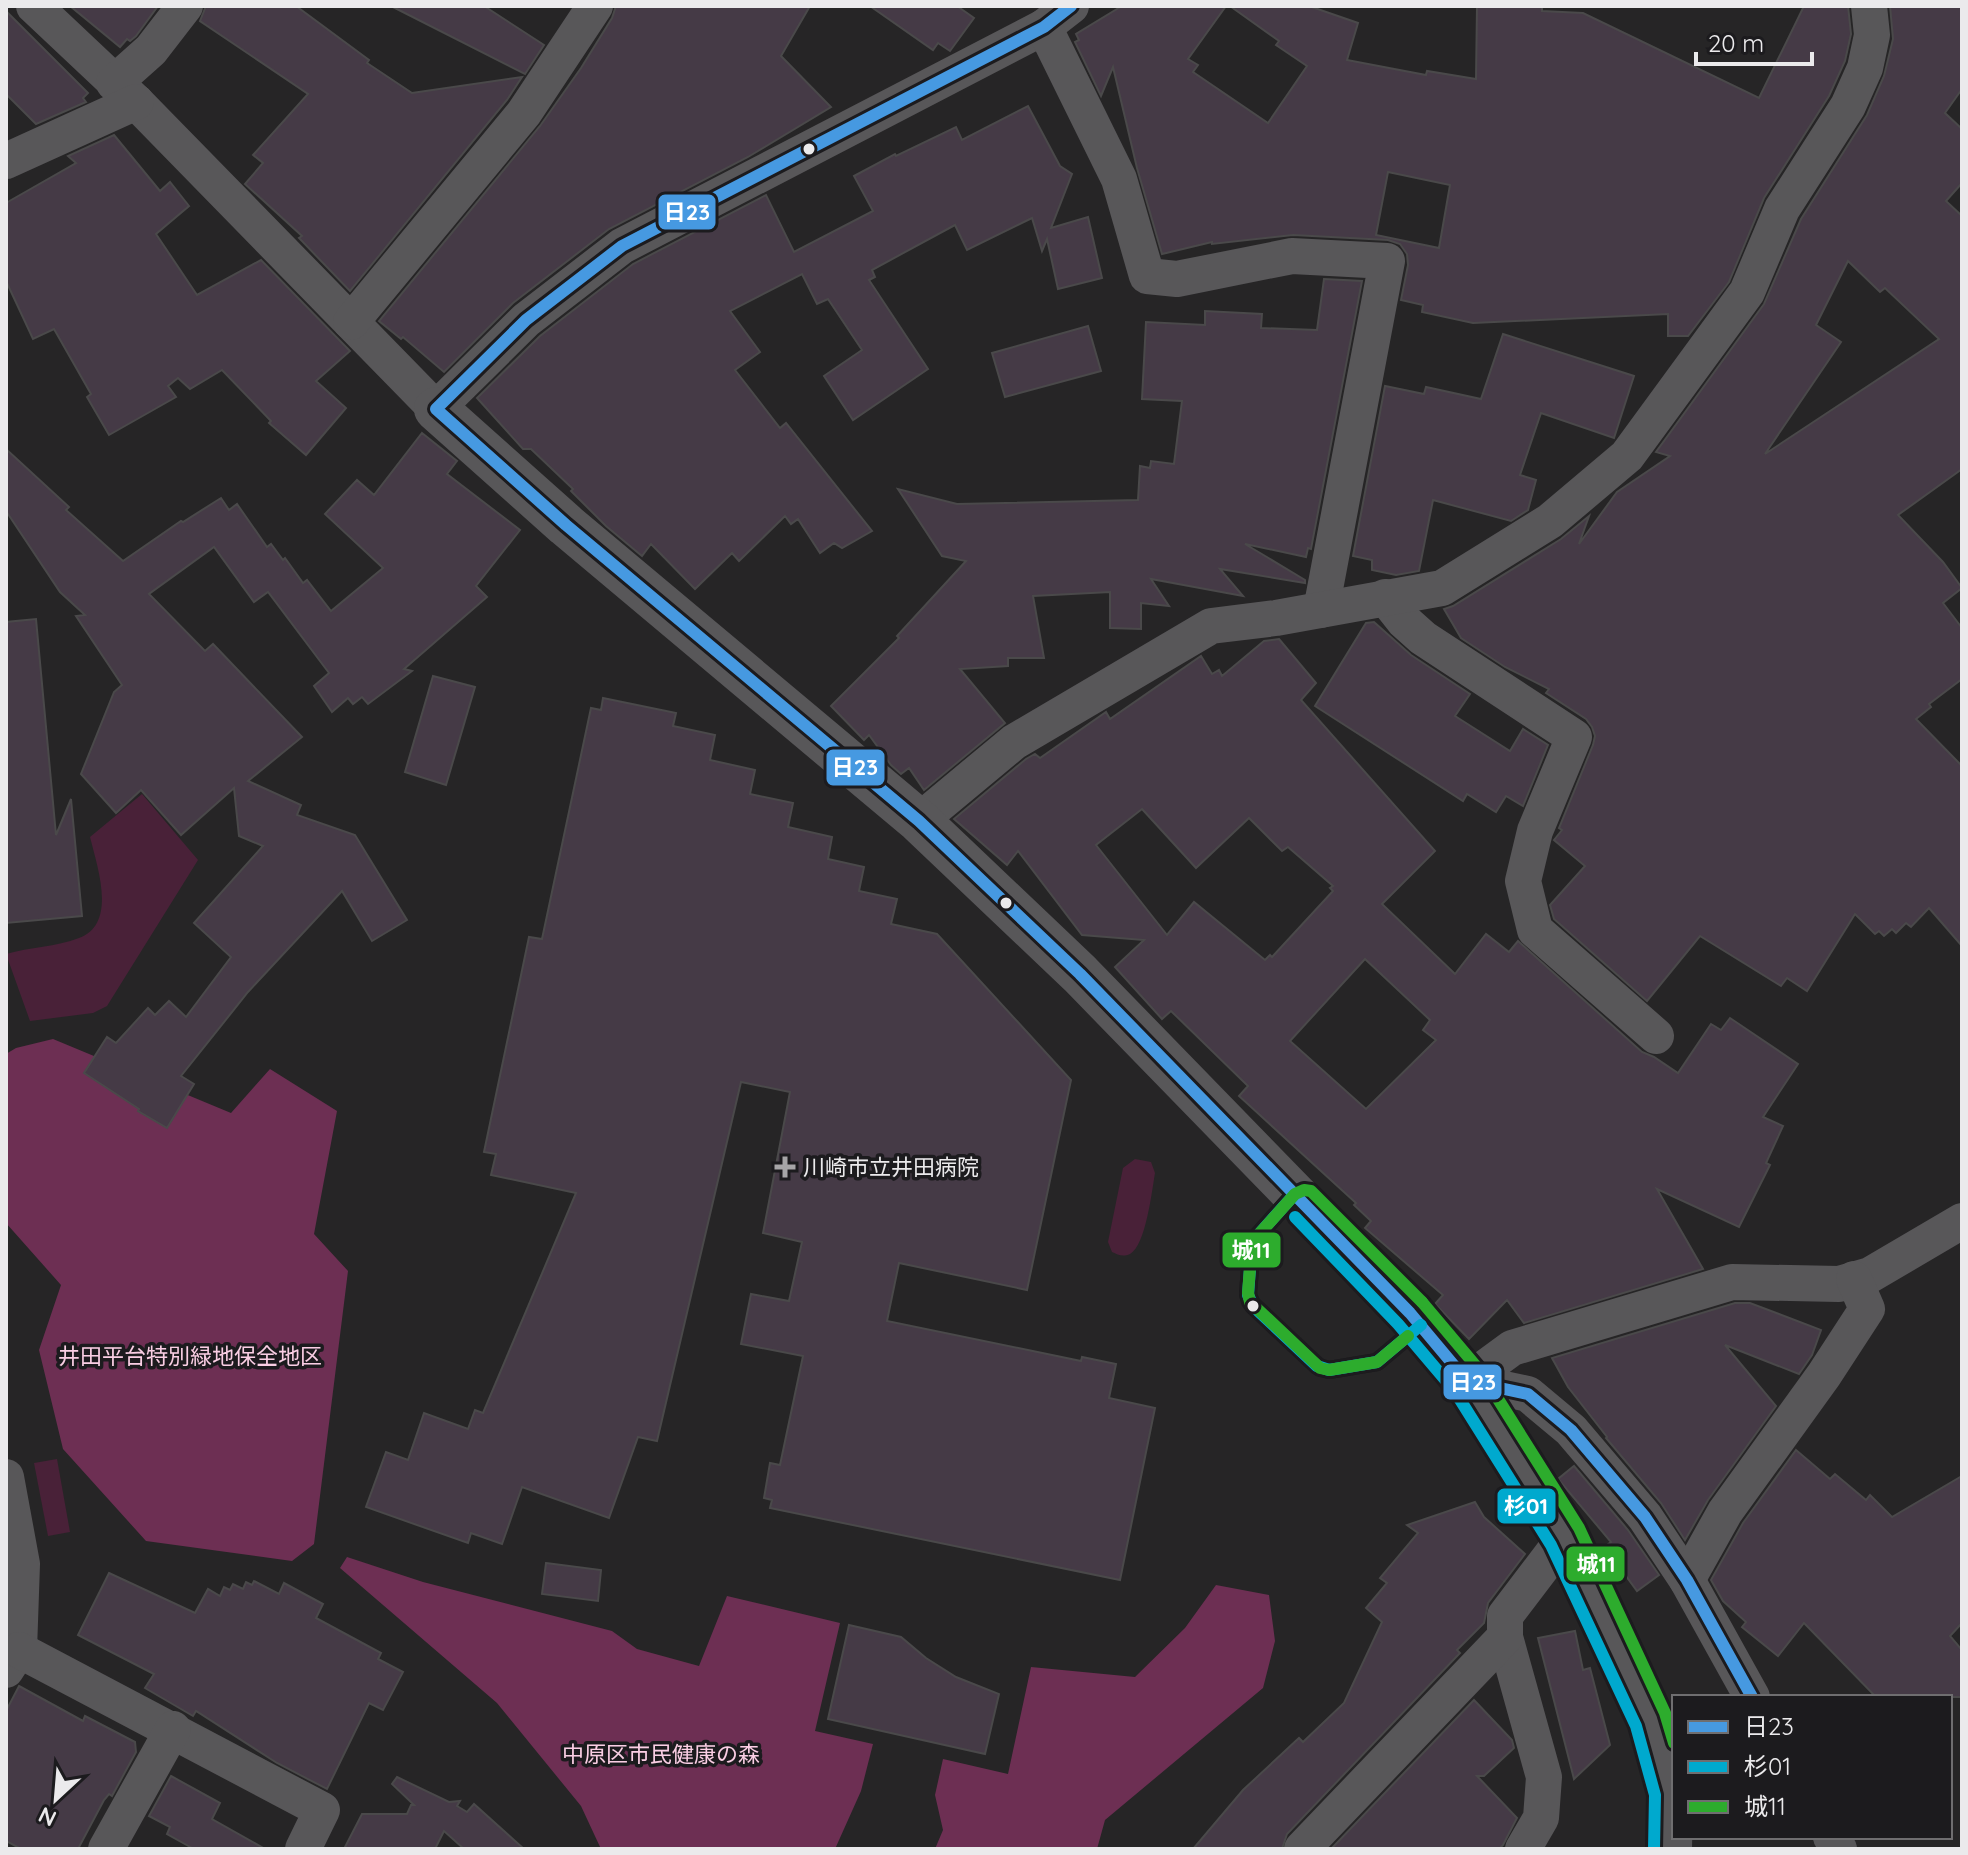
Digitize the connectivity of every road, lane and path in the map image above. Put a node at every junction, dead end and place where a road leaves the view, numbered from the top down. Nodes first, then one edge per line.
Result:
1 (34, 6) edge
2 (185, 6) edge
3 (595, 6) edge
4 (1869, 6) edge
5 (1058, 16) edge
6 (125, 92) junction
7 (6, 161) edge
8 (351, 322) junction
9 (436, 409) junction
10 (1385, 597) junction
11 (1321, 610) junction
12 (919, 821) junction
13 (1656, 1036) dead end
14 (1962, 1221) edge
15 (1854, 1279) junction
16 (1467, 1381) junction
17 (6, 1477) edge
18 (1565, 1537) junction
19 (1687, 1580) junction
20 (1505, 1637) junction
21 (13, 1660) edge
22 (1751, 1695) edge
23 (173, 1729) junction
24 (106, 1849) edge
25 (303, 1849) edge
26 (1302, 1849) edge
27 (1523, 1849) edge
28 (1670, 1849) edge

1 - 6 street
2 - 6 street
3 - 8 street
4 - 10 street
5 - 9 street
5 - 11 street
6 - 7 street
6 - 8 street
8 - 9 street
9 - 12 street
10 - 11 street
10 - 13 street
11 - 12 street
12 - 16 street
14 - 15 street
15 - 16 street
15 - 19 street
16 - 18 street
16 - 19 street
17 - 21 street
18 - 20 street
18 - 28 street
19 - 22 street
20 - 26 street
20 - 27 street
21 - 23 street
23 - 24 street
23 - 25 street

